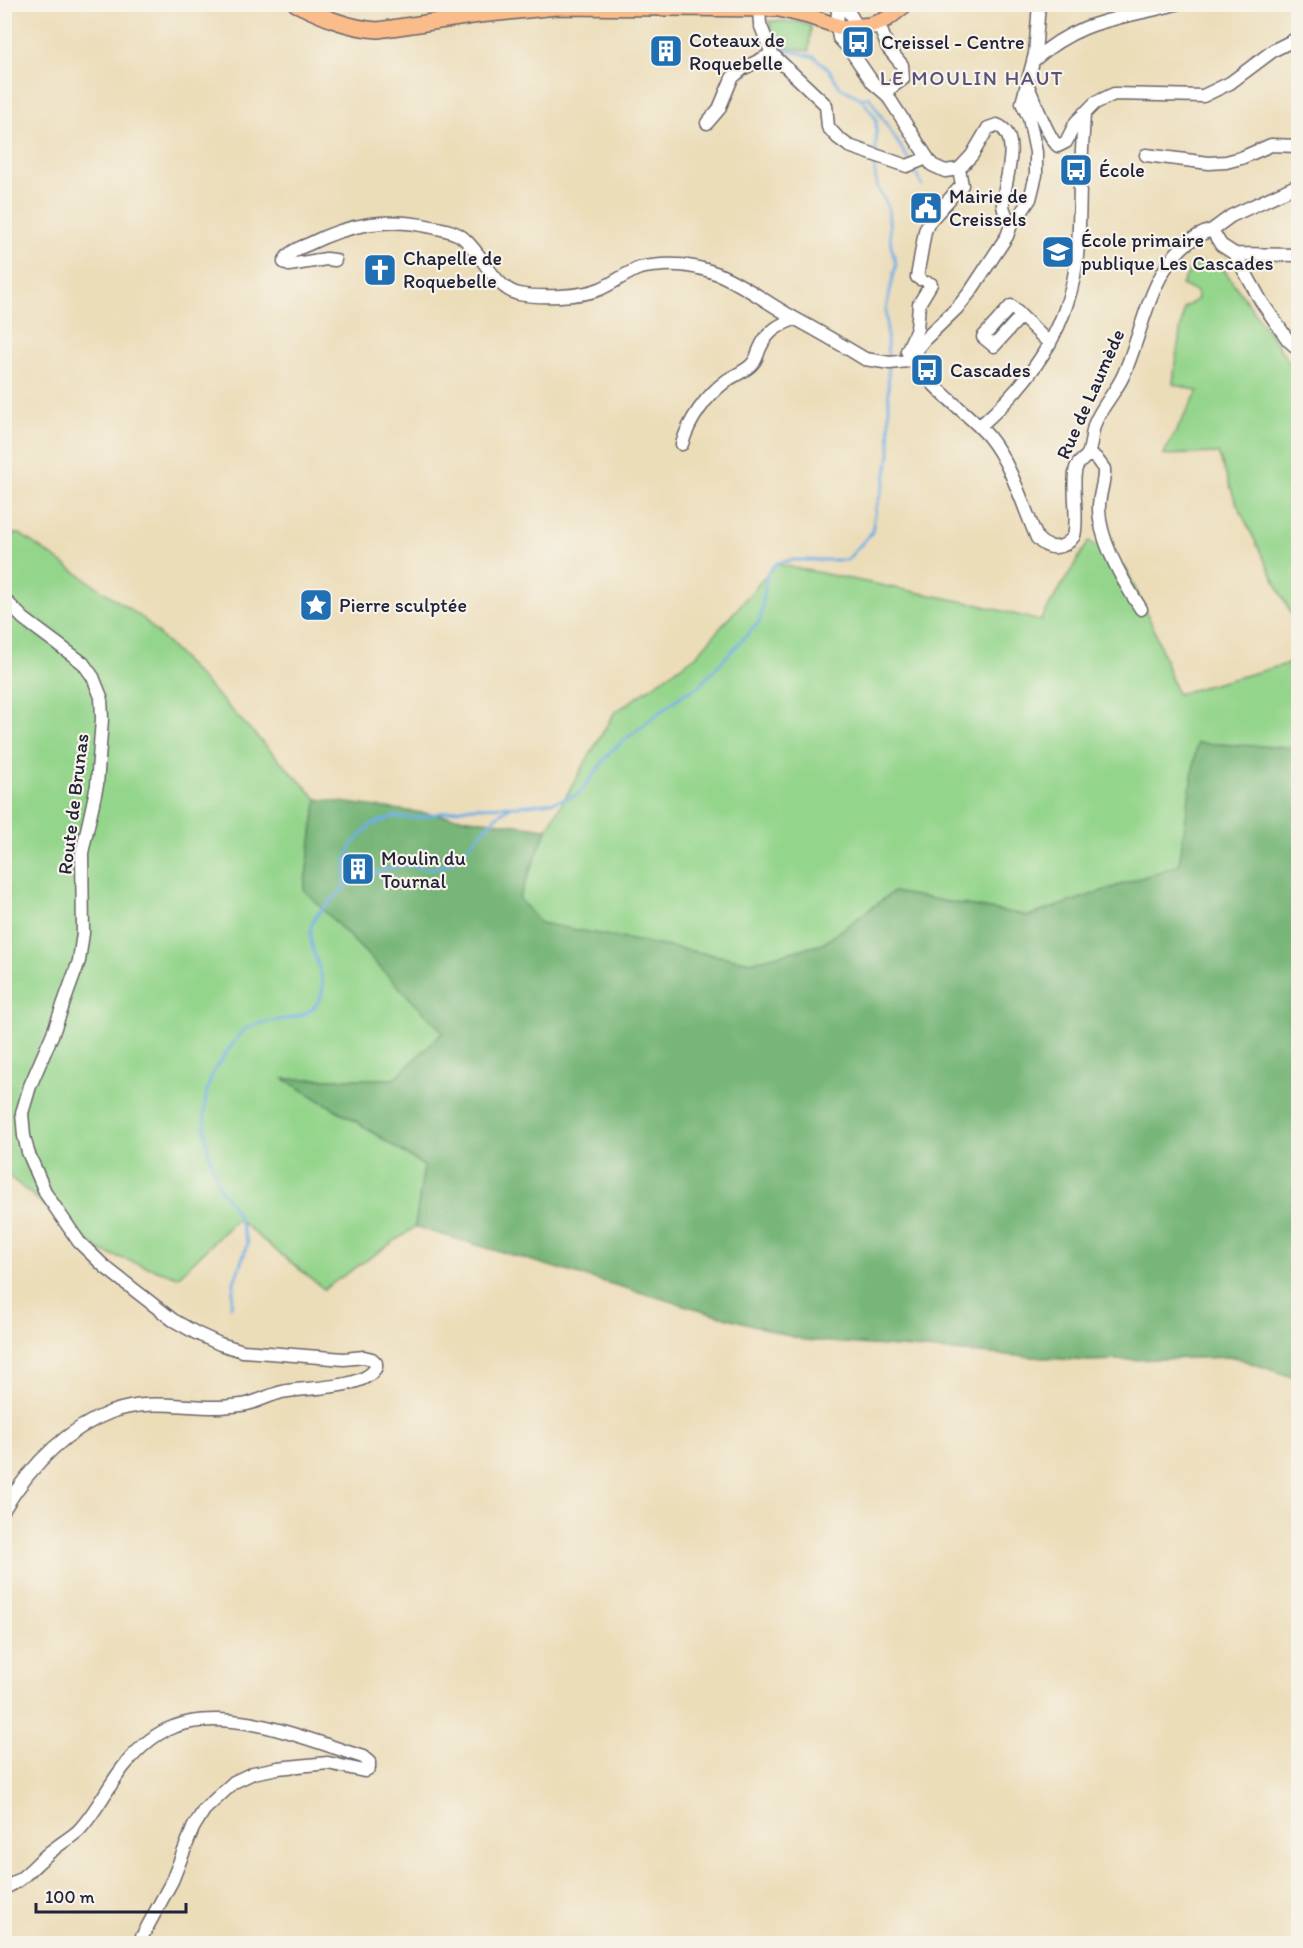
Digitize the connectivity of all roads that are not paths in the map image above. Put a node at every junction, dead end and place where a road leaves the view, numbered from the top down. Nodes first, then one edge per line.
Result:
1 (296, 4) edge
2 (836, 4) edge
3 (906, 4) edge
4 (916, 4) edge
5 (1039, 4) edge
6 (1176, 4) edge
7 (759, 9) junction
8 (858, 27) junction
9 (1299, 38) edge
10 (772, 54) junction
11 (1033, 61) junction
12 (1028, 86) junction
13 (885, 92) junction
14 (1084, 113) junction
15 (708, 123) dead end
16 (1299, 146) edge
17 (1146, 155) dead end
18 (927, 158) junction
19 (959, 169) junction
20 (1299, 185) edge
21 (1011, 225) junction
22 (1212, 230) junction
23 (1235, 254) junction
24 (1299, 255) edge
25 (335, 260) dead end
26 (1021, 316) dead end
27 (795, 319) junction
28 (1050, 344) junction
29 (1299, 349) edge
30 (916, 357) junction
31 (982, 425) junction
32 (682, 444) dead end
33 (1088, 454) junction
34 (4, 599) edge
35 (1141, 609) dead end
36 (4, 1509) edge
37 (4, 1888) edge
38 (138, 1944) edge

1 - 7 main road
2 - 8 street
2 - 8 street
3 - 8 main road
4 - 8 main road
5 - 11 street
6 - 11 street
7 - 8 main road
7 - 10 street
8 - 13 street
8 - 13 street
9 - 14 street
10 - 15 street
10 - 18 street
11 - 12 street
12 - 14 street
12 - 21 street
13 - 18 street
14 - 28 street
16 - 17 street
18 - 19 street
19 - 21 street
19 - 30 street
20 - 22 street, Rue de Laumède
21 - 30 street
22 - 23 street
22 - 33 street, Rue de Laumède
23 - 24 street
23 - 29 street
25 - 27 street
26 - 28 street
27 - 30 street
27 - 32 street
28 - 31 street
30 - 31 street
31 - 33 street, Rue de Laumède
33 - 35 street
34 - 36 street, Route de Brunas
37 - 38 street

